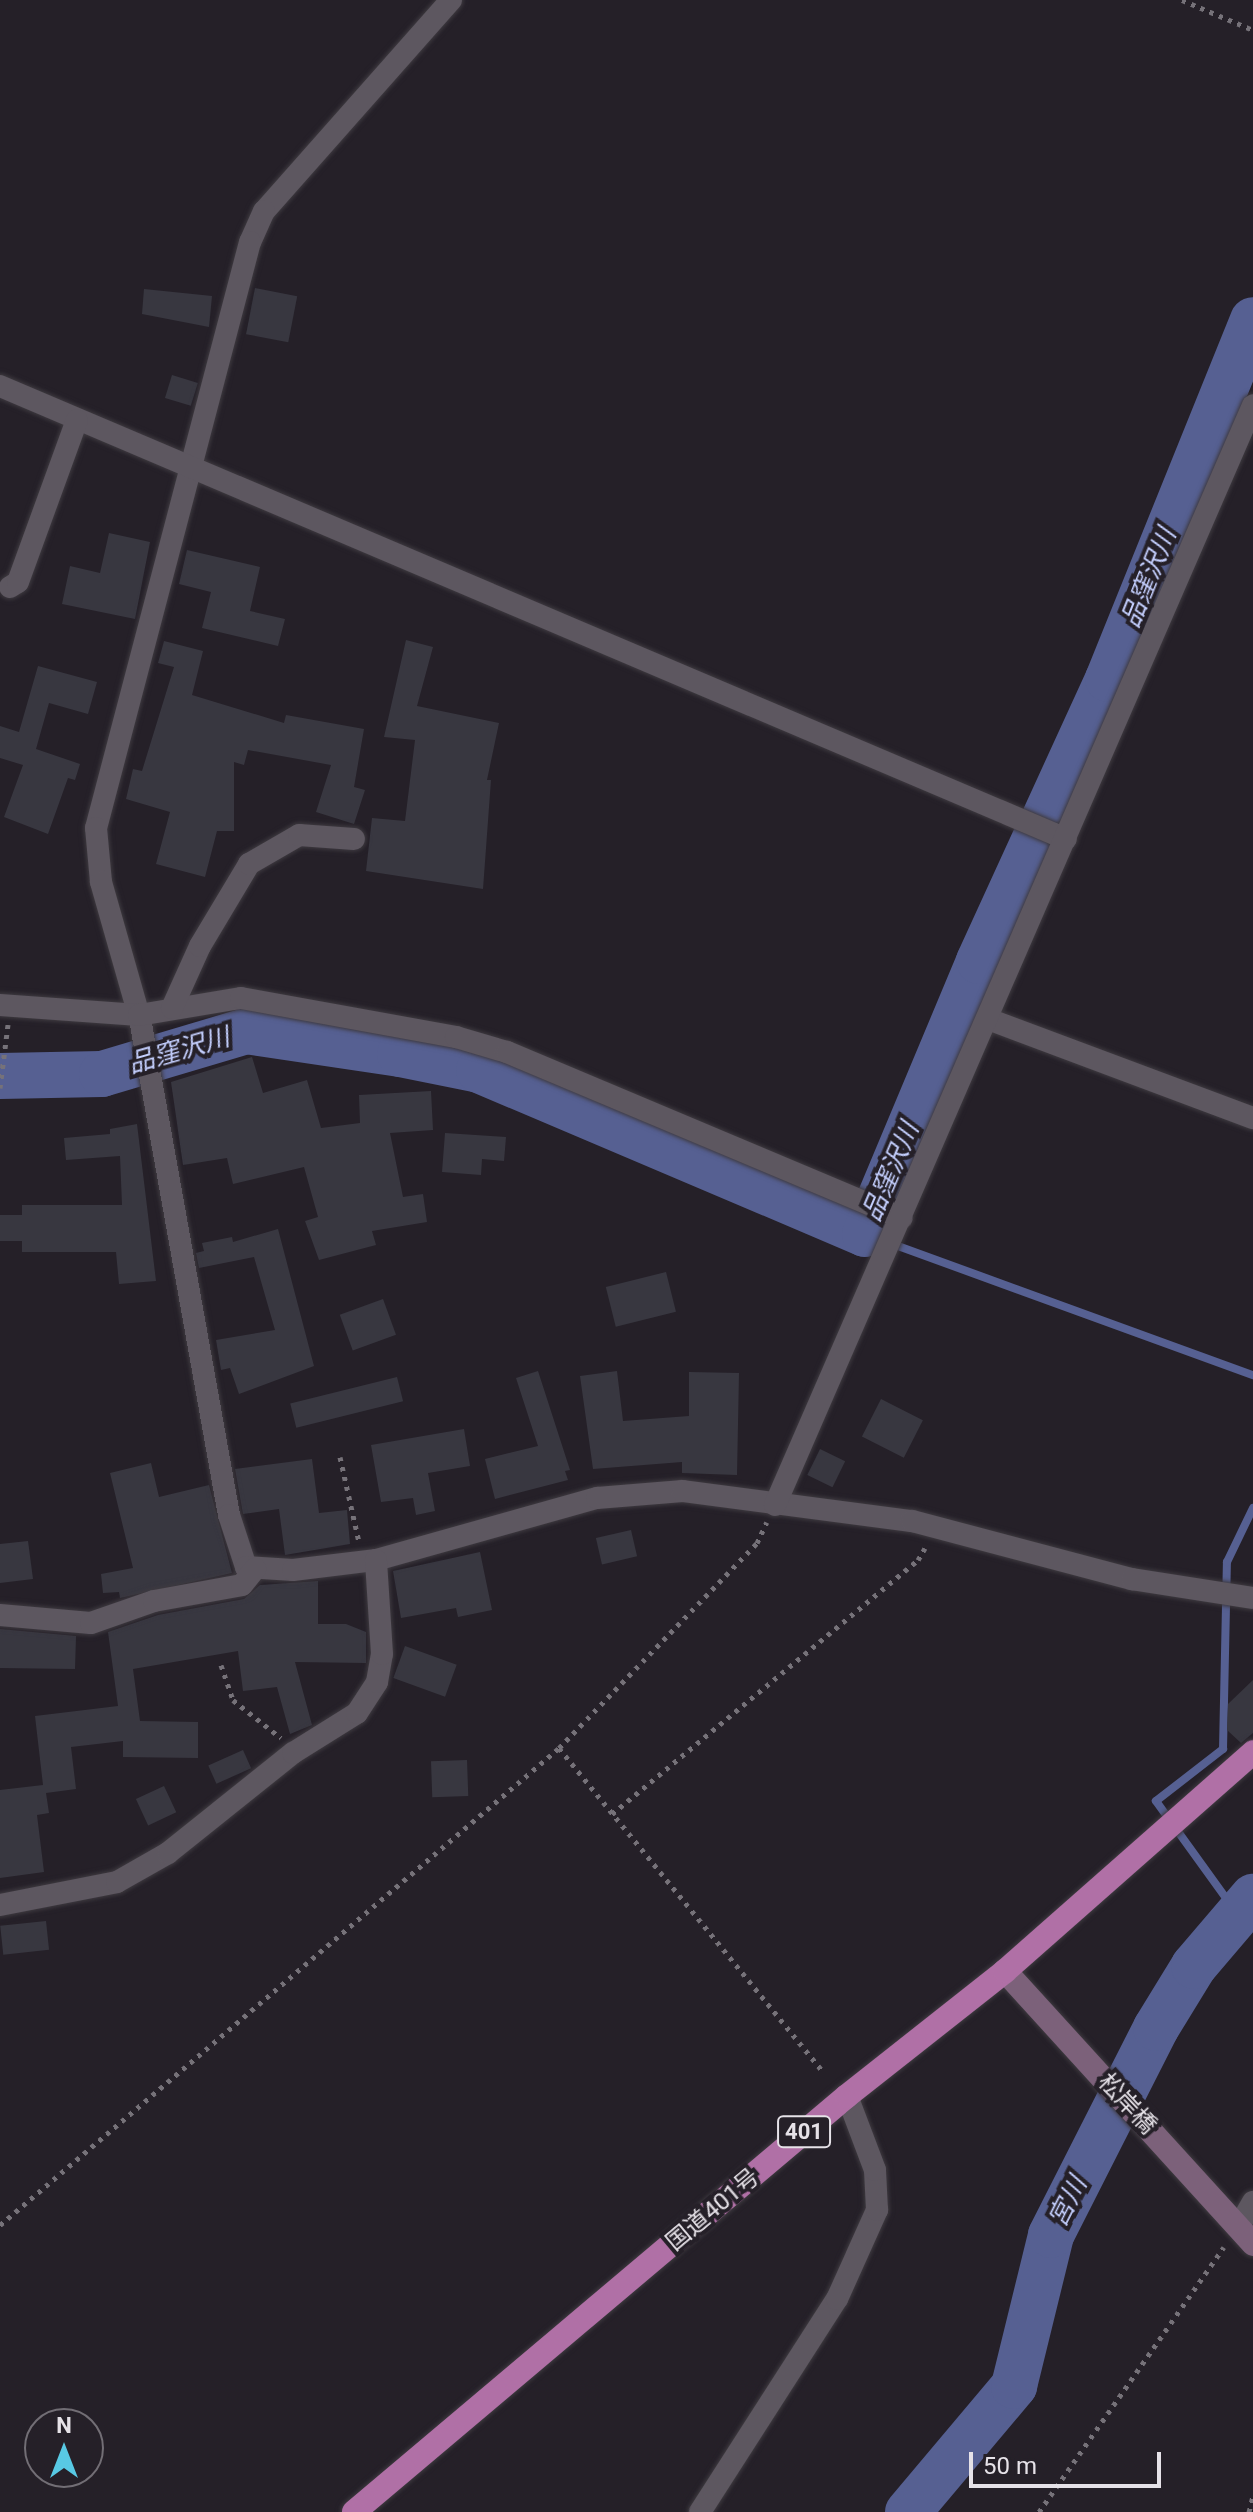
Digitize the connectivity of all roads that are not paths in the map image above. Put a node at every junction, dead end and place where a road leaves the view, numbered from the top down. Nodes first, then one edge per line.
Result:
1 (451, 0) edge
2 (0, 386) edge
3 (1253, 405) edge
4 (77, 420) junction
5 (194, 471) junction
6 (10, 587) dead end
7 (354, 839) dead end
8 (1066, 839) junction
9 (5, 1006) edge
10 (172, 1008) junction
11 (139, 1015) junction
12 (988, 1019) junction
13 (1253, 1118) edge
14 (901, 1218) junction
15 (775, 1505) junction
16 (369, 1561) junction
17 (255, 1569) junction
18 (1253, 1598) edge
19 (0, 1615) edge
20 (1253, 1752) edge
21 (0, 1905) edge
22 (1005, 1971) junction
23 (847, 2096) junction
24 (1253, 2202) edge
25 (1240, 2228) edge
26 (354, 2512) edge
27 (700, 2512) edge

1 - 5 street
2 - 4 street
3 - 8 street
4 - 5 street
4 - 6 street
5 - 8 street
5 - 11 street
7 - 10 street
8 - 12 street
9 - 11 street
10 - 11 street
10 - 14 street
11 - 17 street
12 - 13 street
12 - 14 street
14 - 15 street
15 - 16 street
15 - 18 street
16 - 17 street
16 - 21 street
17 - 19 street
20 - 22 highway, 国道401号 / 401
22 - 23 highway, 国道401号 / 401
22 - 25 main road, 松岸橋
23 - 26 highway, 国道401号 / 401
23 - 27 street
24 - 25 street

